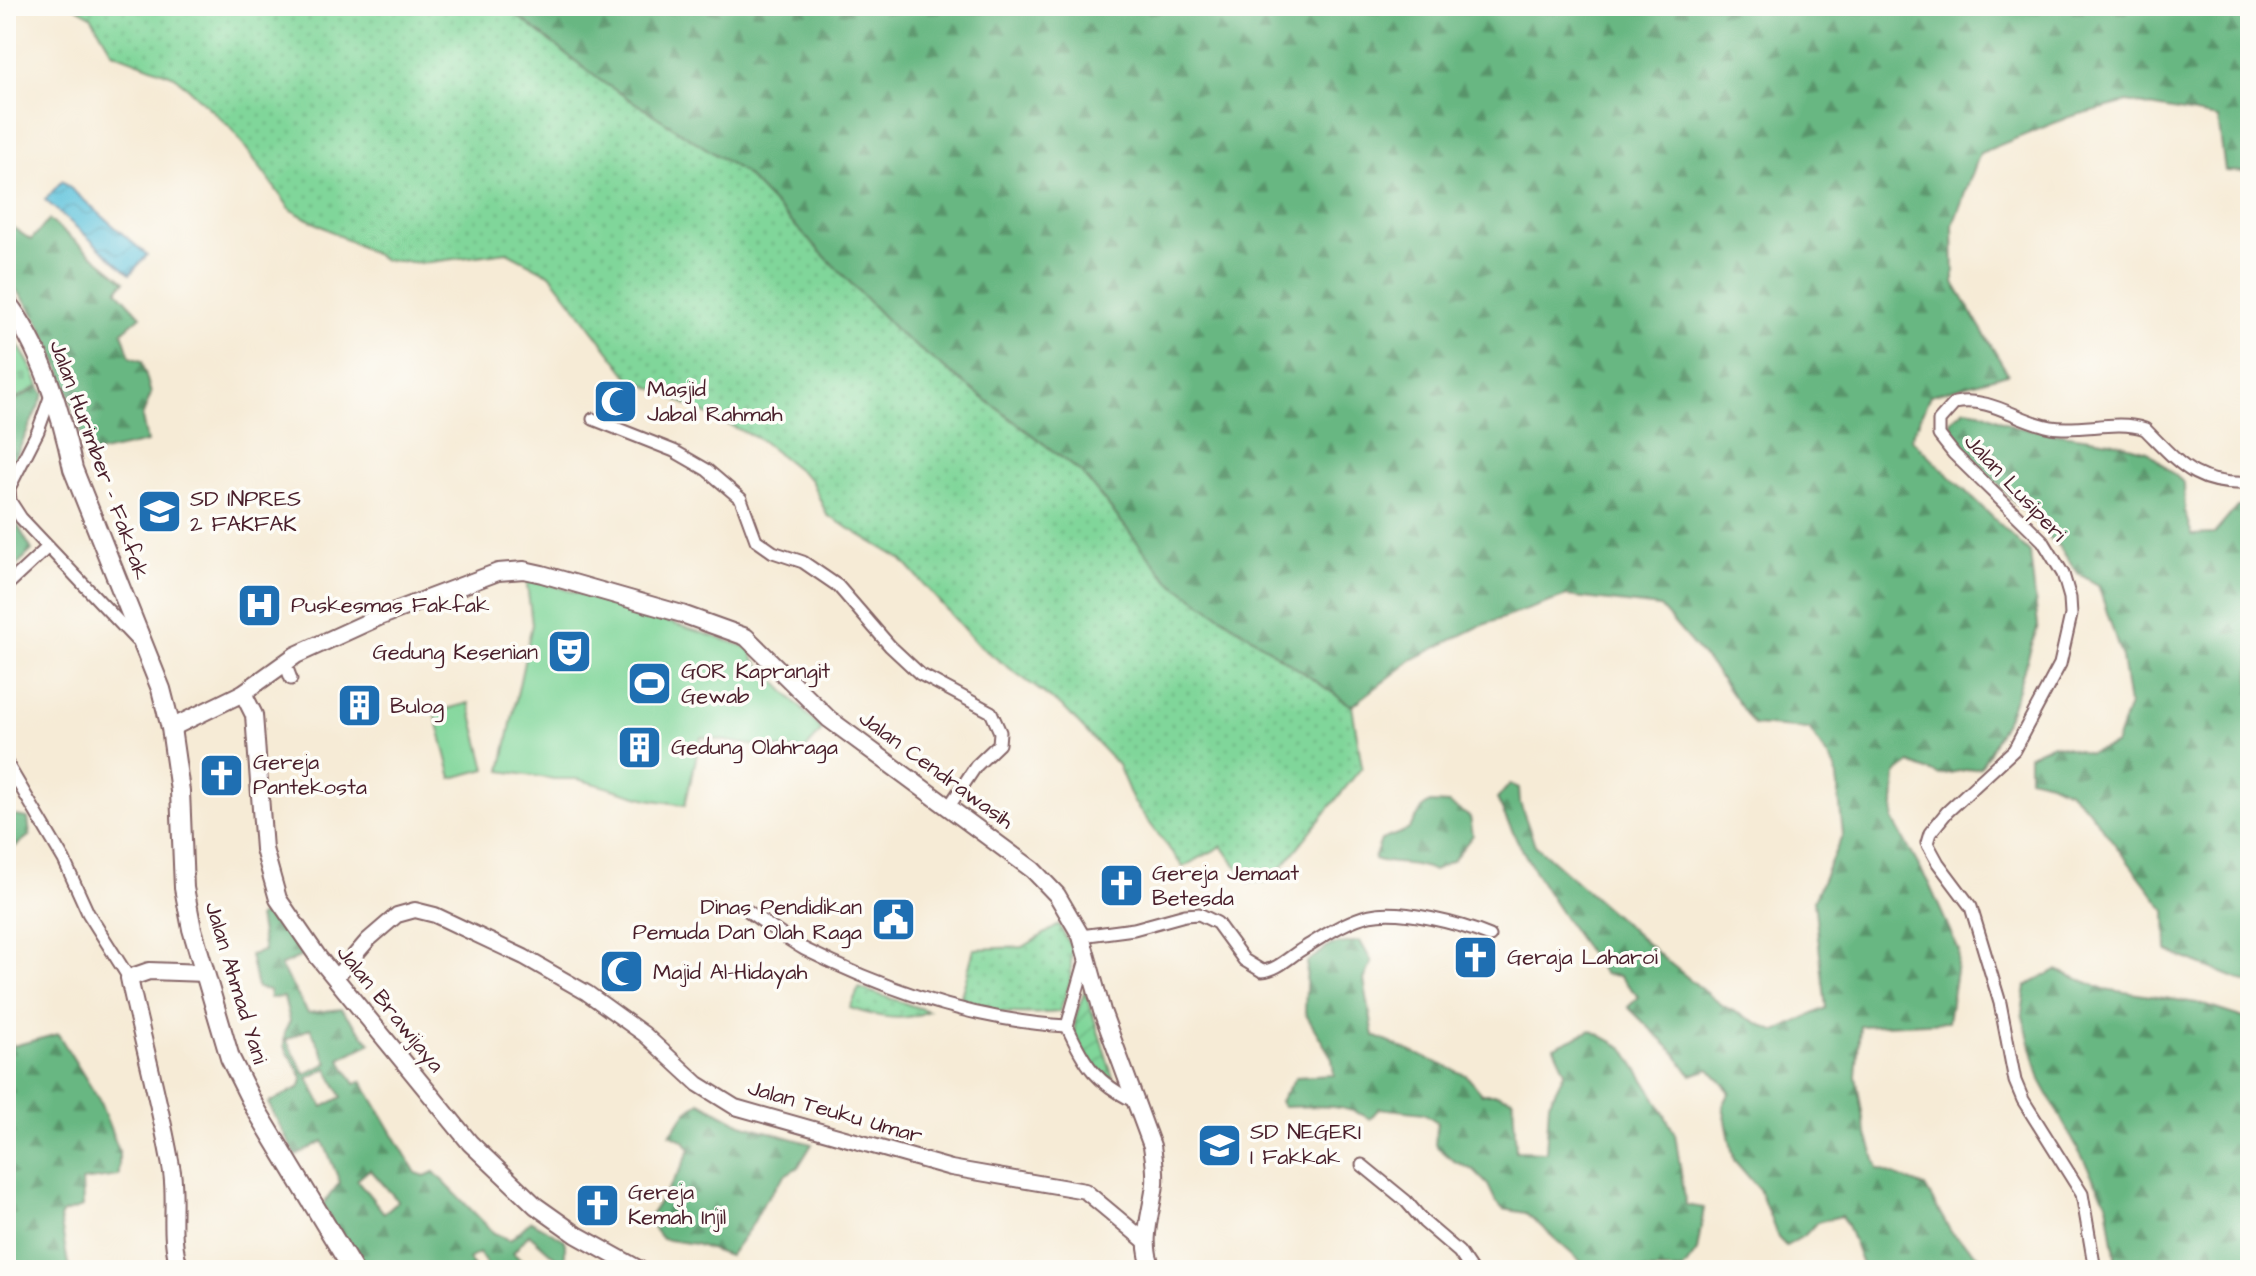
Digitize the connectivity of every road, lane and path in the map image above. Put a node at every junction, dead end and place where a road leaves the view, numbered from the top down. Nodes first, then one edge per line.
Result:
1 (6, 302) edge
2 (52, 391) junction
3 (593, 419) dead end
4 (2250, 483) edge
5 (48, 547) junction
6 (6, 586) edge
7 (145, 649) junction
8 (285, 663) junction
9 (291, 679) dead end
10 (243, 693) junction
11 (171, 728) junction
12 (6, 762) edge
13 (948, 808) junction
14 (748, 911) dead end
15 (1081, 936) junction
16 (1490, 936) dead end
17 (1087, 959) junction
18 (205, 973) junction
19 (336, 977) junction
20 (129, 978) junction
21 (1067, 1026) junction
22 (1135, 1102) junction
23 (1362, 1165) dead end
24 (1145, 1241) junction
25 (180, 1270) edge
26 (353, 1270) edge
27 (640, 1270) edge
28 (1153, 1270) edge
29 (1471, 1270) edge
30 (2095, 1270) edge

1 - 2 main road, Jalan Hurimber - Fakfak
2 - 5 street
2 - 7 main road, Jalan Hurimber - Fakfak
3 - 13 street
4 - 30 street, Jalan Lusiperi
5 - 6 street
5 - 7 street
7 - 11 main road, Jalan Hurimber - Fakfak
8 - 9 street
8 - 10 main road, Jalan Cendrawasih
8 - 13 main road, Jalan Cendrawasih
10 - 11 main road, Jalan Cendrawasih
10 - 19 main road, Jalan Brawijaya
11 - 18 main road, Jalan Ahmad Yani
12 - 20 street
13 - 15 main road, Jalan Cendrawasih
14 - 21 street
15 - 16 street
15 - 17 main road, Jalan Cendrawasih
17 - 21 street
17 - 22 main road, Jalan Cendrawasih
18 - 20 main road
18 - 26 main road, Jalan Ahmad Yani
19 - 24 street, Jalan Teuku Umar
19 - 27 main road, Jalan Brawijaya
20 - 25 main road
21 - 22 street
22 - 24 main road, Jalan Cendrawasih
23 - 29 street
24 - 28 main road, Jalan Cendrawasih

